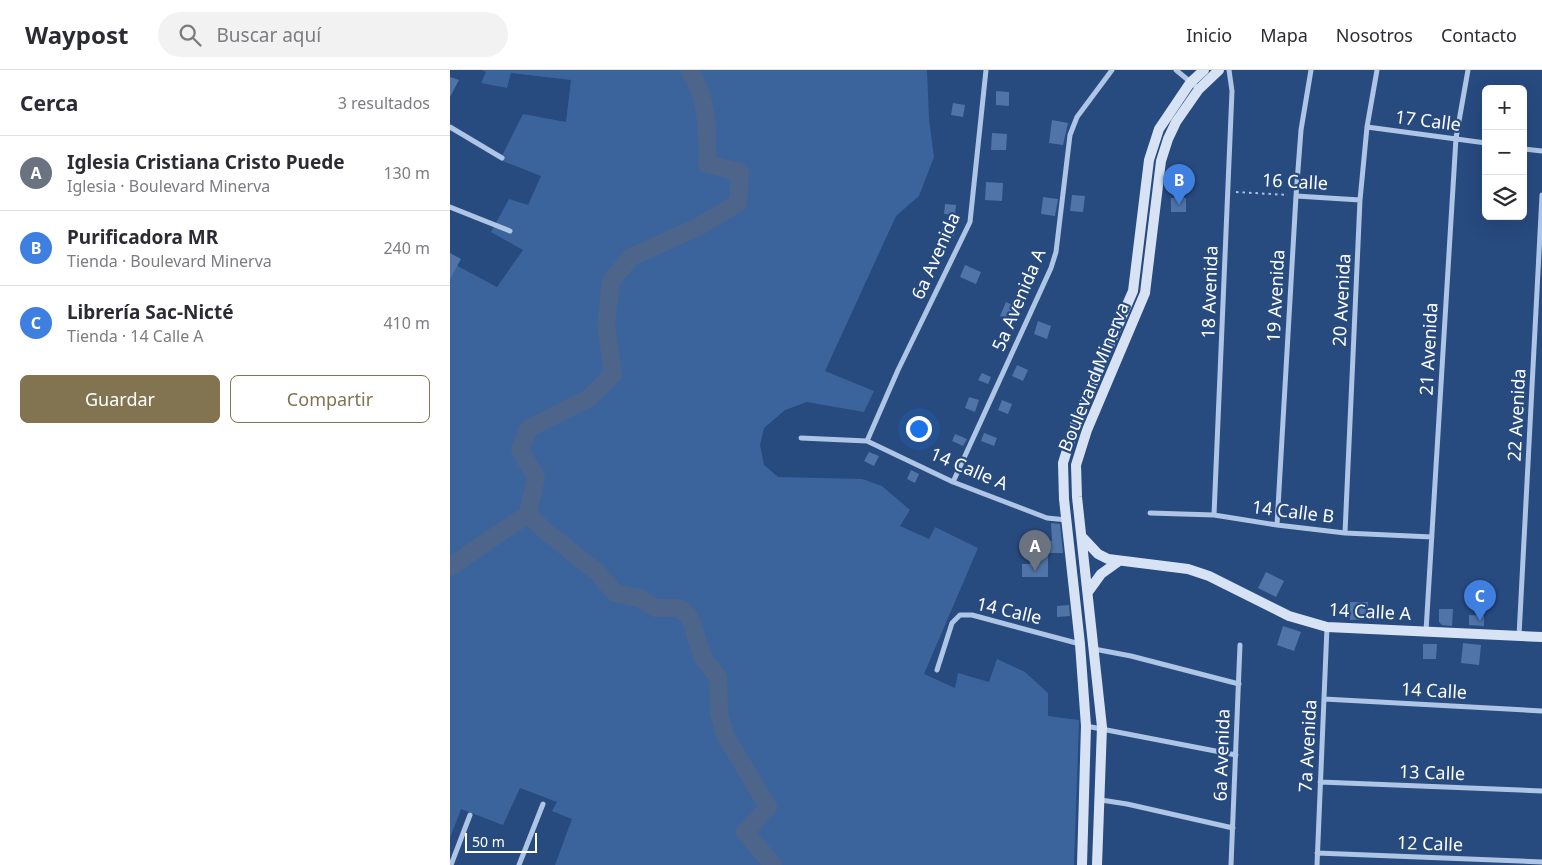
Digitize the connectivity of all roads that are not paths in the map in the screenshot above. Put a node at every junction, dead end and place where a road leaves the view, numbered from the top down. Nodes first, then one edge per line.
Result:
1 (986, 70) edge
2 (1112, 70) edge
3 (1176, 70) edge
4 (1204, 70) edge
5 (1218, 70) edge
6 (1229, 70) edge
7 (1311, 70) edge
8 (1377, 70) edge
9 (1468, 70) edge
10 (1194, 86) junction
11 (450, 127) edge
12 (1367, 127) junction
13 (1456, 138) junction
14 (1482, 142) edge
15 (1527, 149) edge
16 (1542, 152) edge
17 (502, 158) dead end
18 (1542, 195) edge
19 (1296, 196) junction
20 (1360, 200) junction
21 (450, 206) edge
22 (510, 231) dead end
23 (801, 438) dead end
24 (867, 441) junction
25 (953, 482) junction
26 (1150, 513) dead end
27 (1214, 515) junction
28 (1067, 520) junction
29 (1278, 525) junction
30 (1345, 532) junction
31 (1432, 536) junction
32 (1082, 538) junction
33 (1119, 561) junction
34 (1088, 592) junction
35 (1327, 628) junction
36 (1426, 631) junction
37 (1518, 636) junction
38 (1542, 637) edge
39 (1080, 644) junction
40 (1240, 645) dead end
41 (1093, 648) junction
42 (937, 670) dead end
43 (1239, 684) junction
44 (1098, 692) junction
45 (1324, 699) junction
46 (1542, 711) edge
47 (1086, 726) junction
48 (1102, 727) junction
49 (1236, 756) junction
50 (1320, 782) junction
51 (1542, 791) edge
52 (1101, 800) junction
53 (543, 804) dead end
54 (470, 815) dead end
55 (1233, 828) junction
56 (1317, 853) junction
57 (1542, 862) edge
58 (1083, 863) edge
59 (1096, 864) edge
60 (451, 865) edge
61 (519, 865) edge
62 (1231, 865) edge
63 (1317, 865) edge

1 - 24 street, 6a Avenida
2 - 25 street, 5a Avenida A
3 - 10 street
4 - 10 street, Boulevard Minerva
5 - 10 street, Boulevard Minerva
6 - 27 street, 18 Avenida
7 - 19 street, 19 Avenida
8 - 12 street, 20 Avenida
9 - 13 street, 21 Avenida
10 - 28 street, Boulevard Minerva
10 - 32 street, Boulevard Minerva
11 - 17 street
12 - 13 street, 17 Calle
12 - 20 street, 20 Avenida
13 - 14 street, 17 Calle
13 - 31 street, 21 Avenida
15 - 16 street
18 - 37 street, 22 Avenida
19 - 20 street, 16 Calle
19 - 29 street, 19 Avenida
20 - 30 street, 20 Avenida
21 - 22 street
23 - 24 street, 14 Calle A
24 - 25 street, 14 Calle A
25 - 28 street, 14 Calle A
26 - 27 street, 14 Calle B
27 - 29 street, 14 Calle B
28 - 39 street, Boulevard Minerva
29 - 30 street, 14 Calle B
30 - 31 street, 14 Calle B
31 - 36 street, 21 Avenida
32 - 33 street, 14 Calle A
32 - 34 street, Boulevard Minerva
33 - 34 street
33 - 35 street, 14 Calle A
34 - 41 street, Boulevard Minerva
35 - 36 street, 14 Calle A
35 - 45 street, 7a Avenida
36 - 37 street, 14 Calle A
37 - 38 street, 14 Calle A
39 - 42 street, 14 Calle
39 - 44 street
39 - 47 street, Boulevard Minerva
40 - 43 street, 6a Avenida
41 - 43 street
41 - 44 street, Boulevard Minerva
43 - 49 street, 6a Avenida
44 - 48 street, Boulevard Minerva
45 - 46 street, 14 Calle
45 - 50 street, 7a Avenida
47 - 48 street
47 - 58 street, Boulevard Minerva
48 - 49 street
48 - 52 street, Boulevard Minerva
49 - 55 street, 6a Avenida
50 - 51 street, 13 Calle
50 - 56 street, 7a Avenida
52 - 55 street
52 - 59 street, Boulevard Minerva
53 - 61 street
54 - 60 street
55 - 62 street, 6a Avenida
56 - 57 street, 12 Calle
56 - 63 street, 7a Avenida

